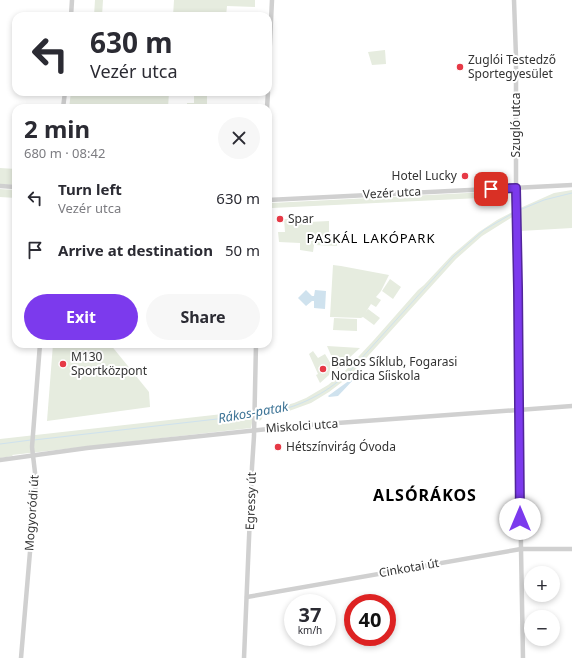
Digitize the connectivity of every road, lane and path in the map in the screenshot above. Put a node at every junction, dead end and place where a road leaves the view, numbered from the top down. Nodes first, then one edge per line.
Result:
1 (72, 0) edge
2 (272, 0) edge
3 (514, 0) edge
4 (71, 12) edge
5 (271, 12) edge
6 (572, 185) edge
7 (0, 186) edge
8 (12, 187) edge
9 (516, 188) junction
10 (272, 200) edge
11 (40, 348) edge
12 (256, 348) edge
13 (572, 406) edge
14 (519, 410) junction
15 (254, 430) junction
16 (33, 456) junction
17 (0, 460) edge
18 (520, 549) junction
19 (572, 549) edge
20 (247, 597) junction
21 (21, 658) edge
22 (244, 658) edge
23 (523, 658) edge

1 - 4 street
2 - 5 street
3 - 9 street, Szugló utca
6 - 9 street, Vezér utca
7 - 8 street
9 - 10 street, Vezér utca
9 - 14 street, Szugló utca
11 - 16 street, Mogyoródi út
12 - 15 street, Egressy út
13 - 14 street, Miskolci utca
14 - 15 street, Miskolci utca
14 - 18 street, Szugló utca
15 - 16 street, Miskolci utca
15 - 20 street, Egressy út
16 - 17 street, Miskolci utca
16 - 21 street, Mogyoródi út
18 - 19 street, Cinkotai út
18 - 20 street, Cinkotai út
18 - 23 street, Szugló utca
20 - 22 street, Egressy út

